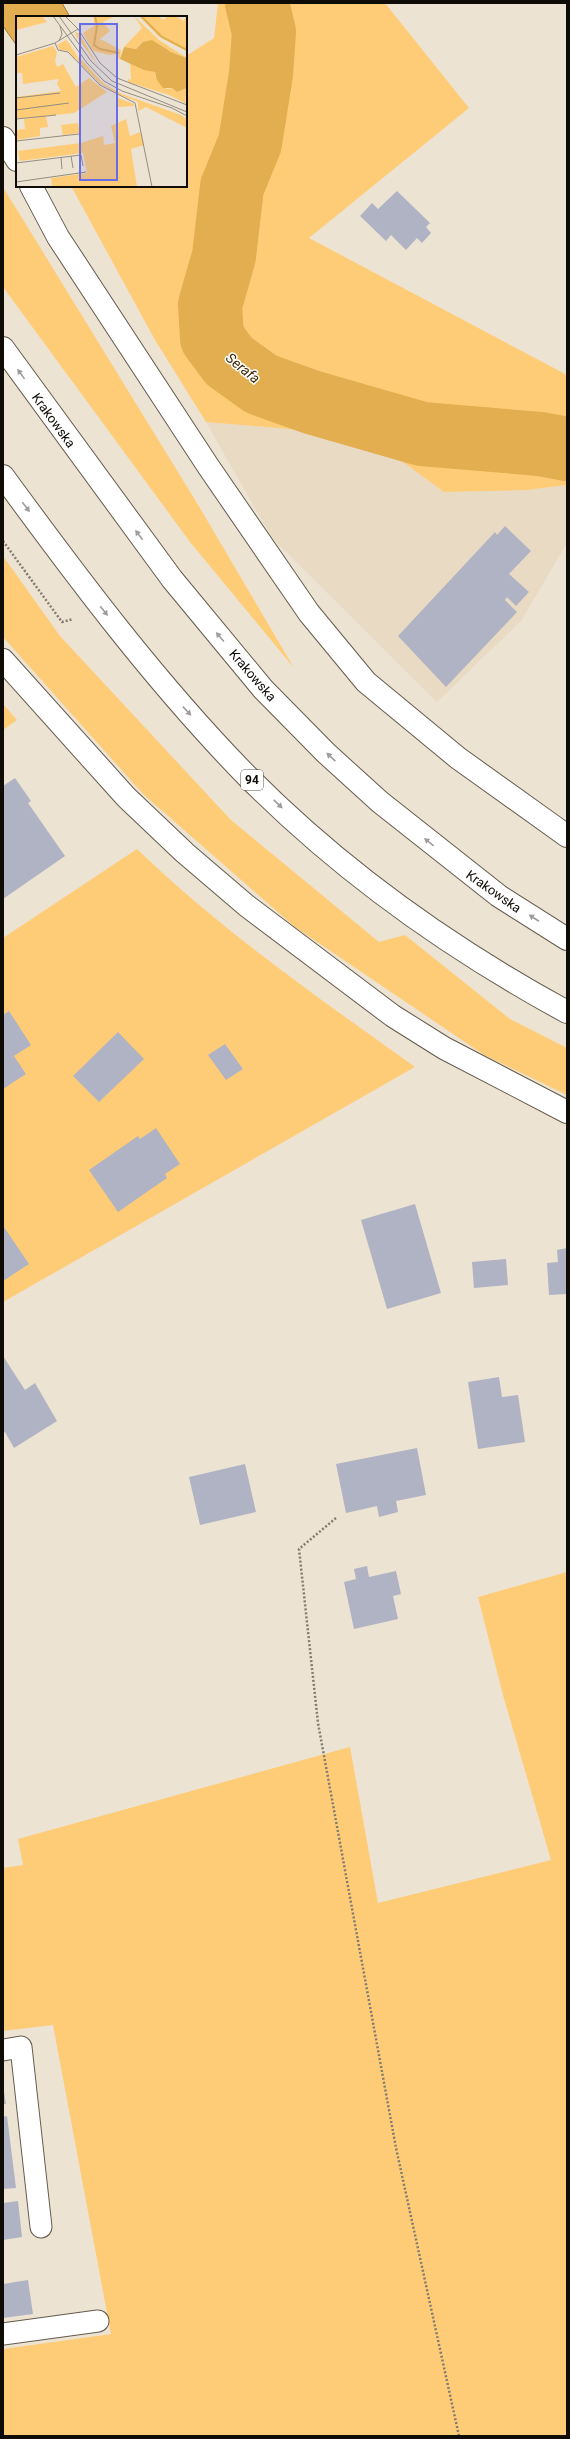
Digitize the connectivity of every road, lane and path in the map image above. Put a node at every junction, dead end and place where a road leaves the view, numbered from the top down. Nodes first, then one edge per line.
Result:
1 (3, 138) edge
2 (16, 158) edge
3 (32, 187) edge
4 (3, 348) edge
5 (3, 476) edge
6 (3, 541) edge
7 (103, 610) junction
8 (3, 660) edge
9 (567, 836) edge
10 (567, 939) edge
11 (567, 1012) edge
12 (567, 1112) edge
13 (336, 1518) dead end
14 (3, 2050) edge
15 (41, 2227) dead end
16 (98, 2321) dead end
17 (3, 2334) edge
18 (459, 2436) edge

1 - 2 street
3 - 9 street
10 -> 4 street, Krakowska
5 -> 7 street, 94
6 - 7 path
7 -> 11 street, 94
8 - 12 street
13 - 18 path
14 - 15 lane
16 - 17 lane

